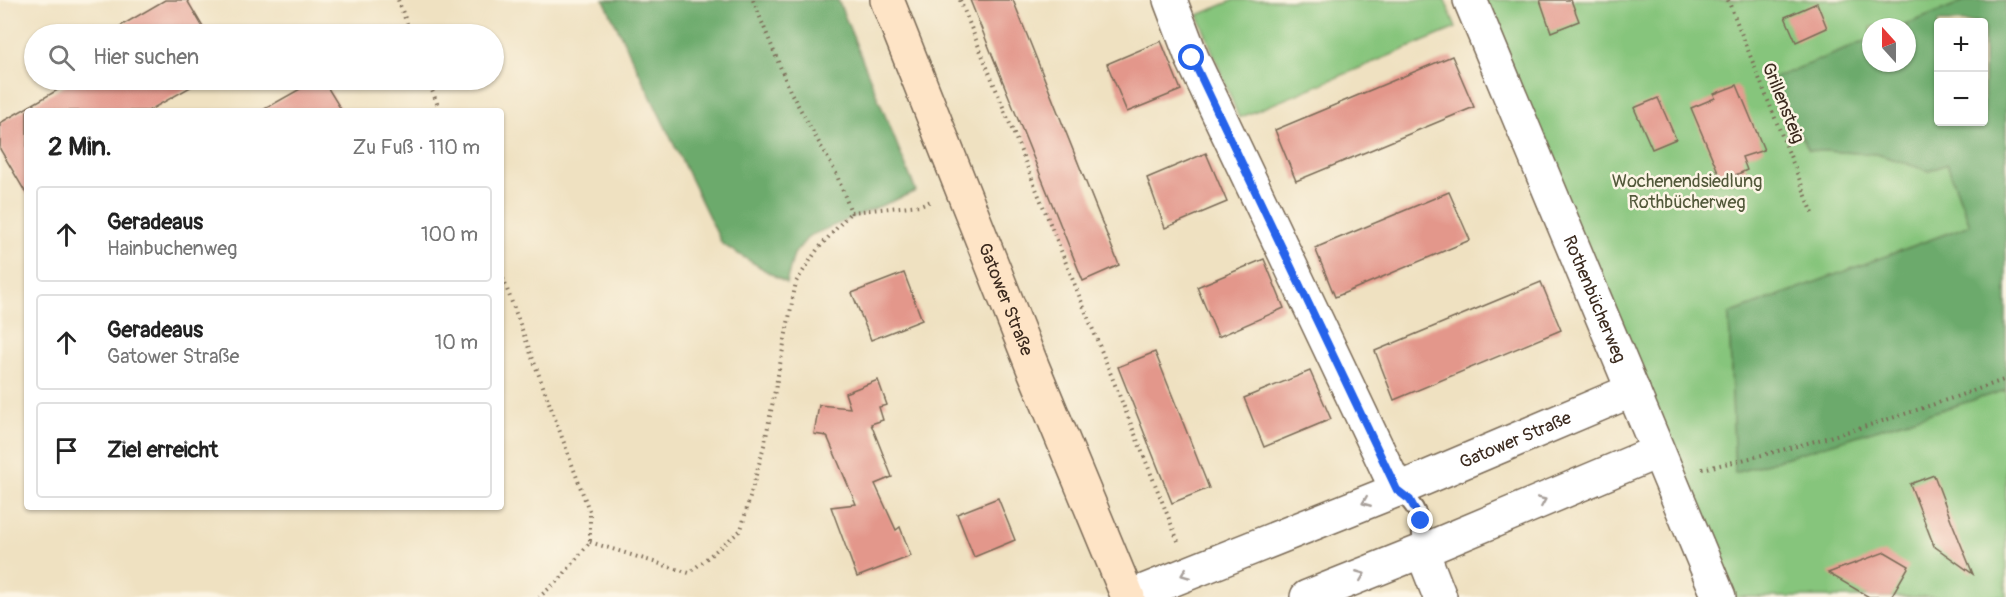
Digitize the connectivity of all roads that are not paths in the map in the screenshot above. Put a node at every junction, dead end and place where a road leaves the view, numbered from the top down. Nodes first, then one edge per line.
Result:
1 (887, 0) edge
2 (1170, 0) edge
3 (1470, 0) edge
4 (1633, 390) junction
5 (1663, 464) junction
6 (1397, 490) junction
7 (1422, 551) junction
8 (1128, 597) edge
9 (1307, 597) edge
10 (1440, 597) edge
11 (1719, 597) edge

1 - 8 main road, Gatower Straße
2 - 6 street
3 - 4 street, Rothenbücherweg
4 - 5 street, Rothenbücherweg
4 - 6 street, Gatower Straße
7 -> 5 street
5 - 11 street, Rothenbücherweg
6 - 7 lane
6 -> 8 street, Gatower Straße
9 -> 7 street
7 - 10 street

